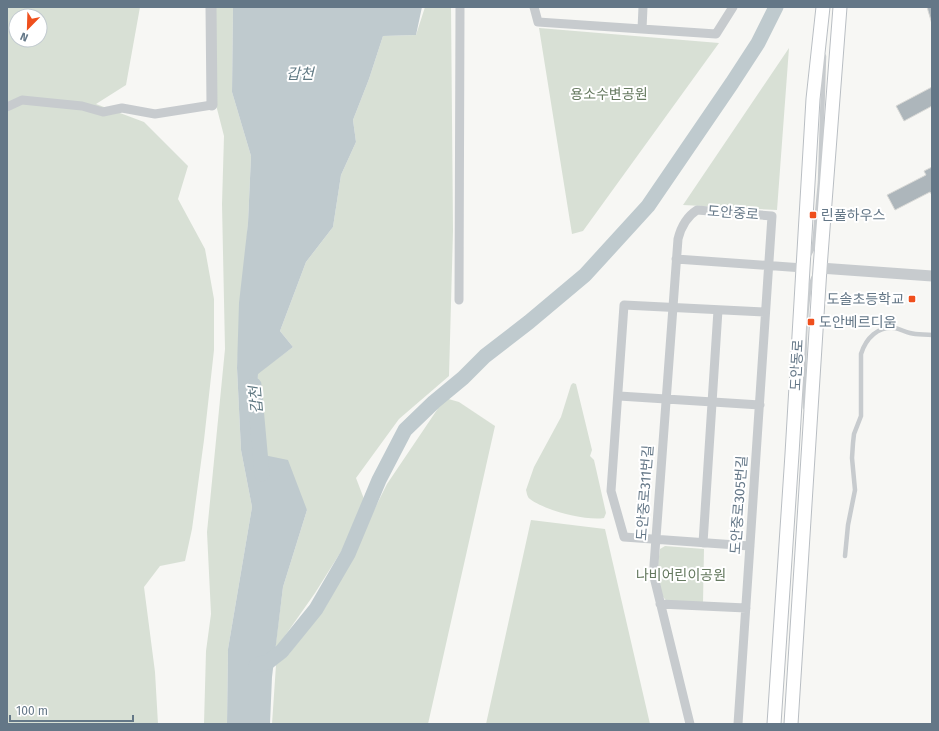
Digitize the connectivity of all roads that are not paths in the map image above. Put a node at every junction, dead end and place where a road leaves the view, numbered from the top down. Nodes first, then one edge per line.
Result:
1 (211, 7) edge
2 (460, 7) edge
3 (534, 7) edge
4 (643, 7) edge
5 (734, 7) edge
6 (822, 7) edge
7 (826, 7) edge
8 (840, 7) edge
9 (642, 28) junction
10 (826, 29) dead end
11 (824, 51) dead end
12 (212, 105) joint
13 (7, 107) edge
14 (676, 259) junction
15 (769, 265) junction
16 (803, 268) junction
17 (820, 268) junction
18 (932, 276) edge
19 (460, 300) dead end
20 (673, 307) junction
21 (718, 310) junction
22 (765, 312) junction
23 (932, 334) edge
24 (618, 396) junction
25 (666, 399) junction
26 (712, 402) junction
27 (760, 405) junction
28 (656, 539) junction
29 (703, 542) junction
30 (750, 546) junction
31 (845, 556) dead end
32 (660, 604) junction
33 (746, 608) junction
34 (772, 723) edge
35 (690, 724) edge
36 (738, 724) edge
37 (791, 724) edge

1 - 12 street
2 - 19 street
3 - 9 street
4 - 9 street
5 - 9 street
6 - 16 main road, 도안동로
7 - 10 lane
8 - 17 main road, 도안동로
11 - 16 lane
12 - 13 street
14 - 15 street
14 - 15 street, 도안중로
14 - 20 street, 도안중로311번길
15 - 16 street
15 - 22 street, 도안중로305번길
16 - 17 main road
16 - 34 main road, 도안동로
17 - 18 street
17 - 37 main road, 도안동로
20 - 21 street
20 - 24 street
20 - 25 street, 도안중로311번길
21 - 22 street
21 - 26 street
22 - 27 street, 도안중로305번길
23 - 31 lane
24 - 25 street
24 - 28 street
25 - 26 street
25 - 28 street, 도안중로311번길
26 - 27 street
26 - 29 street
27 - 30 street, 도안중로305번길
28 - 29 street
28 - 32 street, 도안중로311번길
29 - 30 street
30 - 33 street, 도안중로305번길
32 - 33 street
32 - 35 street, 도안중로311번길
33 - 36 street, 도안중로305번길

